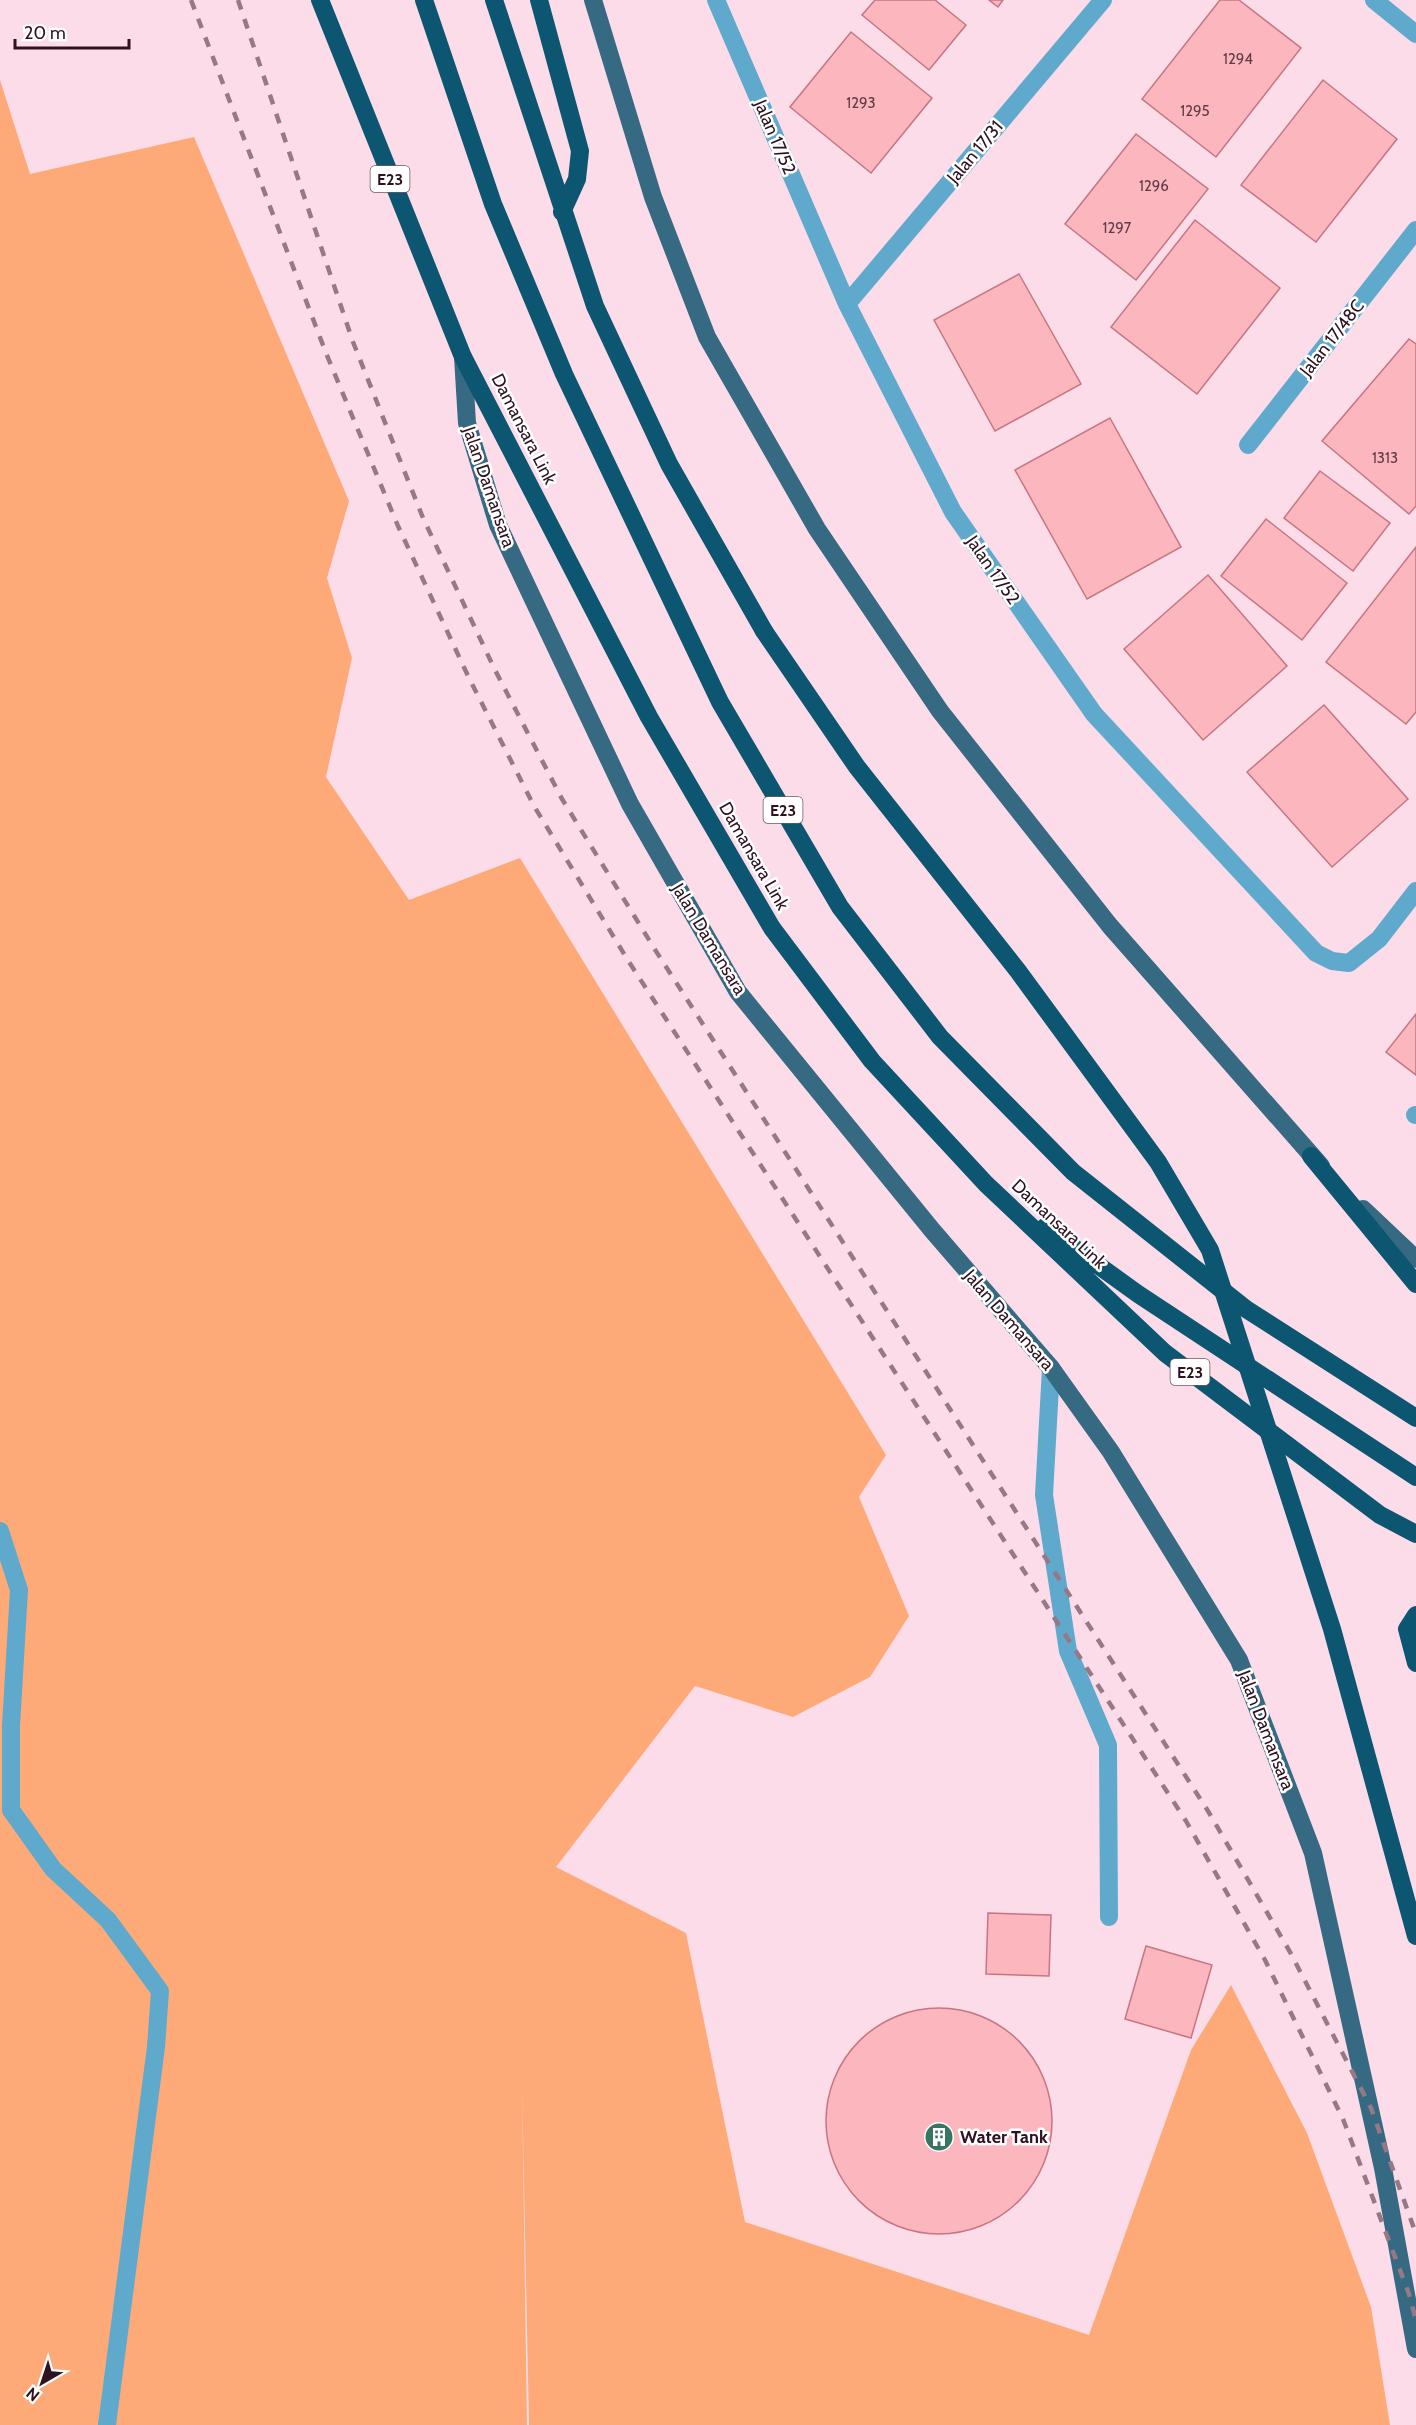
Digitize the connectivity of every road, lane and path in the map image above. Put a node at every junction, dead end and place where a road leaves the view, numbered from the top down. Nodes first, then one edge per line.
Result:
1 (320, 0) edge
2 (424, 0) edge
3 (494, 0) edge
4 (539, 0) edge
5 (593, 0) edge
6 (716, 0) edge
7 (1103, 0) edge
8 (1374, 0) edge
9 (1416, 34) edge
10 (562, 212) junction
11 (1416, 230) edge
12 (847, 304) junction
13 (463, 357) junction
14 (1248, 445) dead end
15 (1416, 891) edge
16 (1311, 1156) junction
17 (986, 1184) junction
18 (1416, 1259) edge
19 (1416, 1284) edge
20 (1051, 1368) junction
21 (1416, 1418) edge
22 (1416, 1477) edge
23 (0, 1531) edge
24 (1416, 1534) edge
25 (1416, 1614) edge
26 (1416, 1663) edge
27 (1108, 1917) dead end
28 (1416, 1936) edge
29 (1416, 2349) edge
30 (107, 2425) edge

1 - 13 highway, Damansara Link / E23
2 - 21 highway, E23
3 - 10 highway
4 - 10 highway
5 - 16 main road
6 - 12 street, Jalan 17/52
7 - 12 street, Jalan 17/31
8 - 9 street
10 - 28 highway, bridge
11 - 14 street, Jalan 17/48C
12 - 15 street, Jalan 17/52
13 - 17 highway, Damansara Link / E23
13 - 20 main road, Jalan Damansara
16 - 18 main road
16 - 19 highway
17 - 22 highway
17 - 24 highway, Damansara Link / E23
20 - 27 street
20 - 29 main road, Jalan Damansara
23 - 30 street
25 - 26 highway

